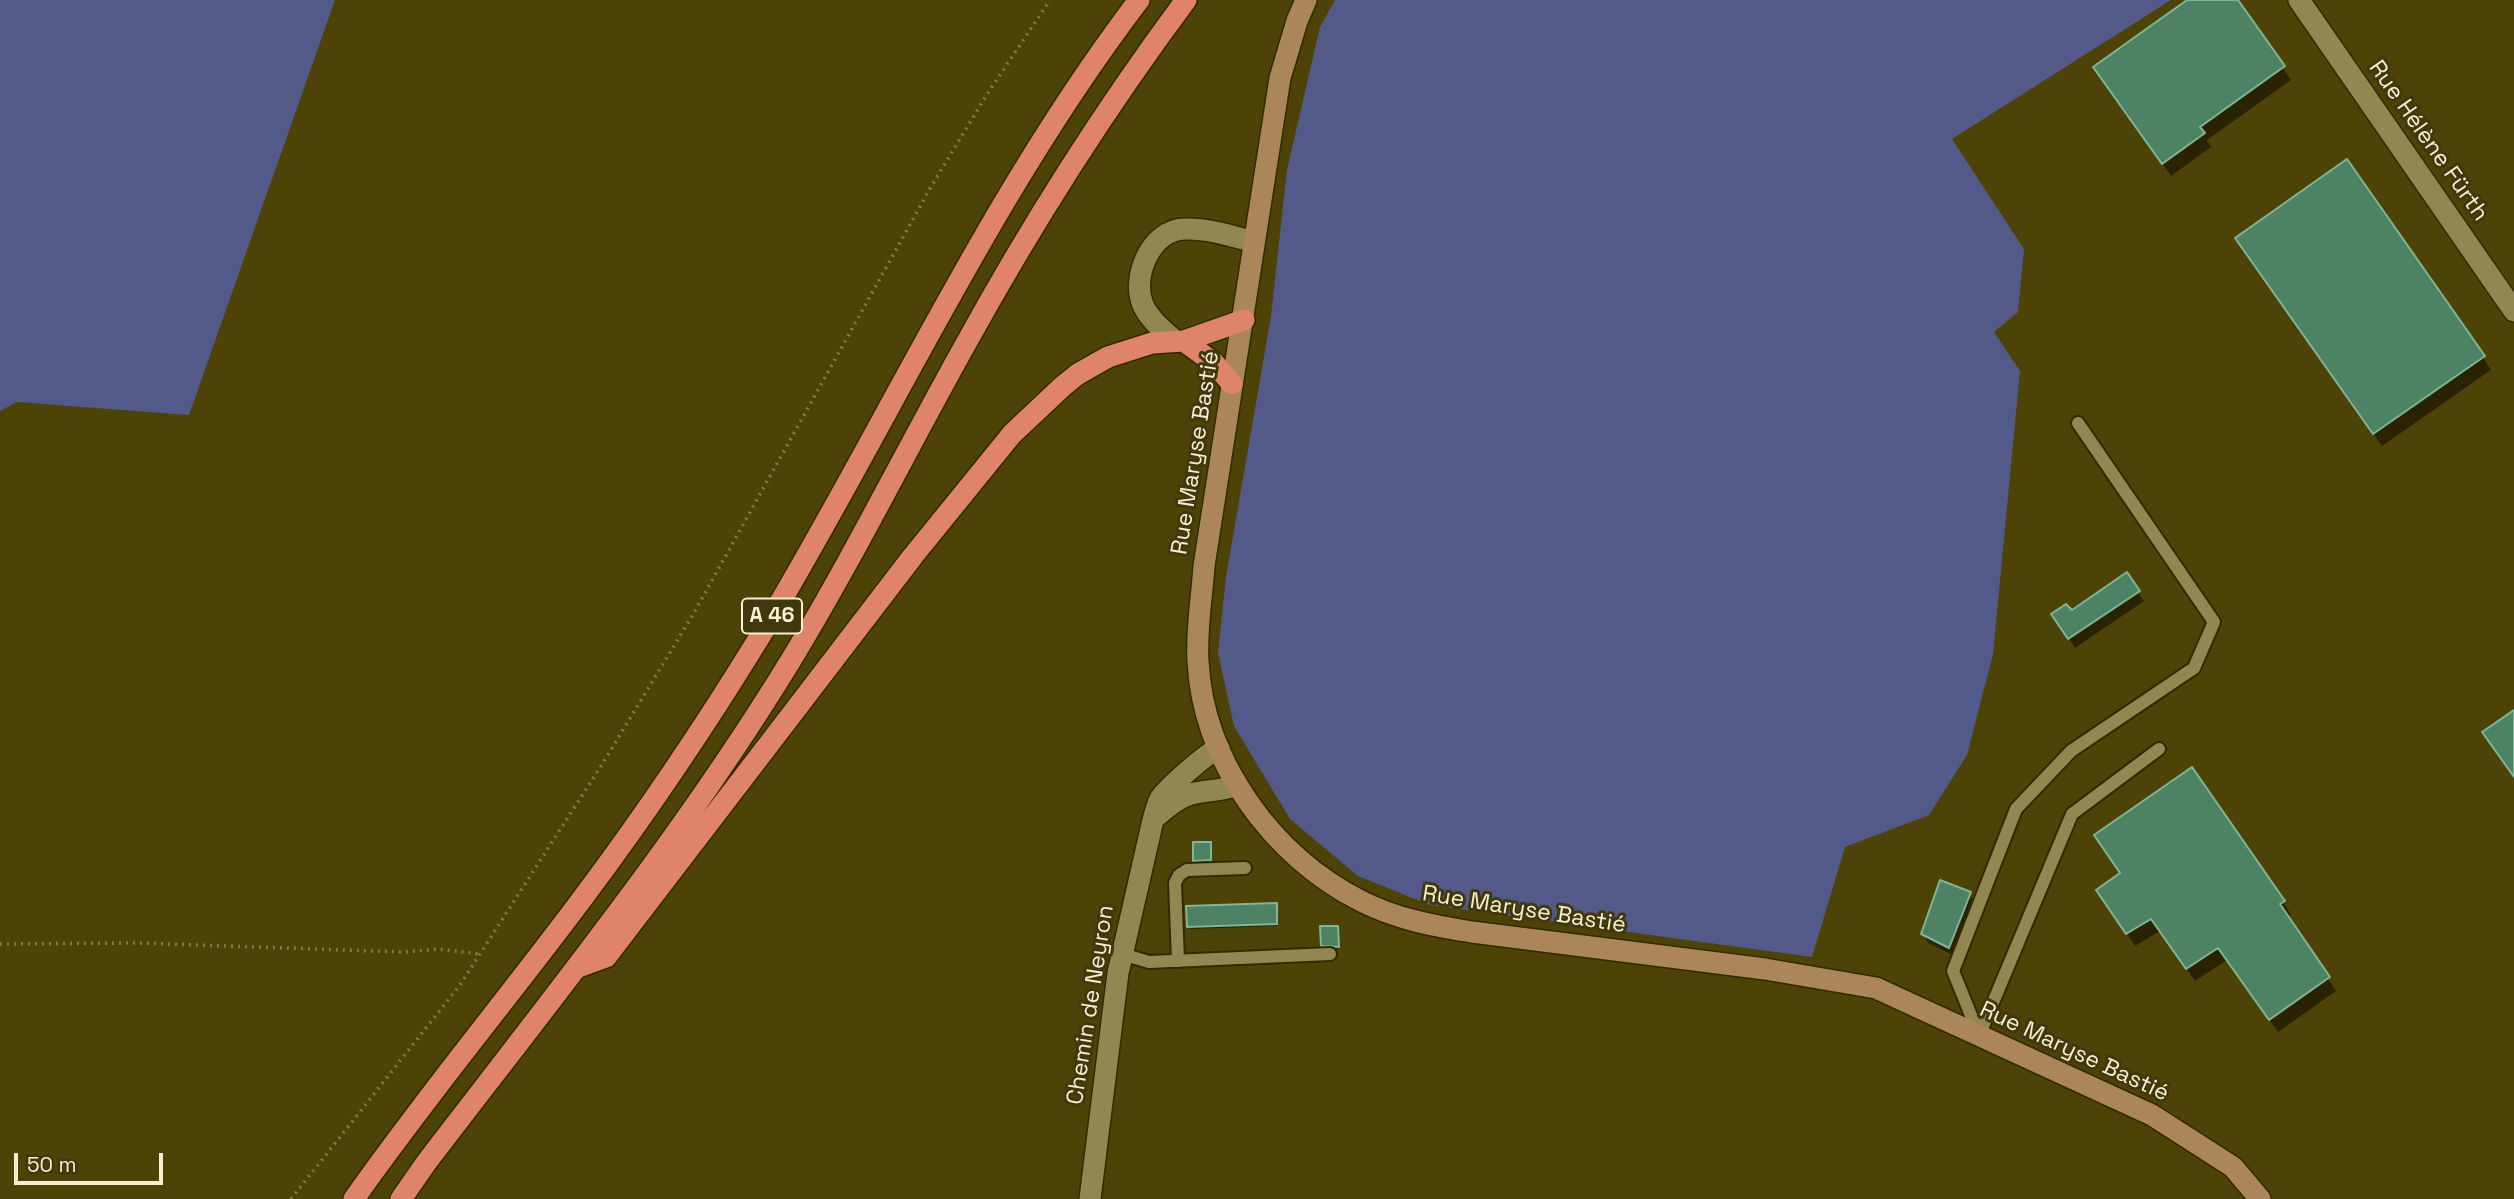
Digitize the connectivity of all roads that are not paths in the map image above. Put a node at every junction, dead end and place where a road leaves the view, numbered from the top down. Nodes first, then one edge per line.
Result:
1 (1133, 0) edge
2 (1139, 0) edge
3 (1186, 0) edge
4 (1306, 0) edge
5 (2299, 0) edge
6 (1111, 37) junction
7 (1254, 242) junction
8 (2514, 311) edge
9 (1244, 320) junction
10 (1180, 341) junction
11 (1231, 384) junction
12 (2077, 424) dead end
13 (1219, 748) junction
14 (2159, 749) dead end
15 (1237, 785) junction
16 (1153, 820) junction
17 (1245, 868) dead end
18 (1330, 954) dead end
19 (1178, 961) junction
20 (1120, 964) junction
21 (576, 968) junction
22 (1979, 1036) junction
23 (354, 1199) edge
24 (401, 1199) edge
25 (1090, 1199) edge
26 (2260, 1199) edge

1 - 6 highway
2 - 6 highway, A 46
3 - 21 highway, A 46
4 - 7 main road, Rue Maryse Bastié
5 - 8 street, Rue Hélène Fürth
6 - 23 highway, A 46
7 - 9 main road, Rue Maryse Bastié
7 - 10 street
9 - 10 highway
9 - 11 main road, Rue Maryse Bastié
10 - 11 highway
10 - 21 highway
11 - 13 main road, Rue Maryse Bastié
12 - 22 lane
13 - 15 main road, Rue Maryse Bastié
13 - 16 street, Chemin de Neyron
14 - 22 lane
15 - 16 street
15 - 22 main road, Rue Maryse Bastié
16 - 20 street, Chemin de Neyron
17 - 19 lane
18 - 19 lane
19 - 20 lane
20 - 25 street, Chemin de Neyron
21 - 24 highway, A 46
22 - 26 main road, Rue Maryse Bastié

